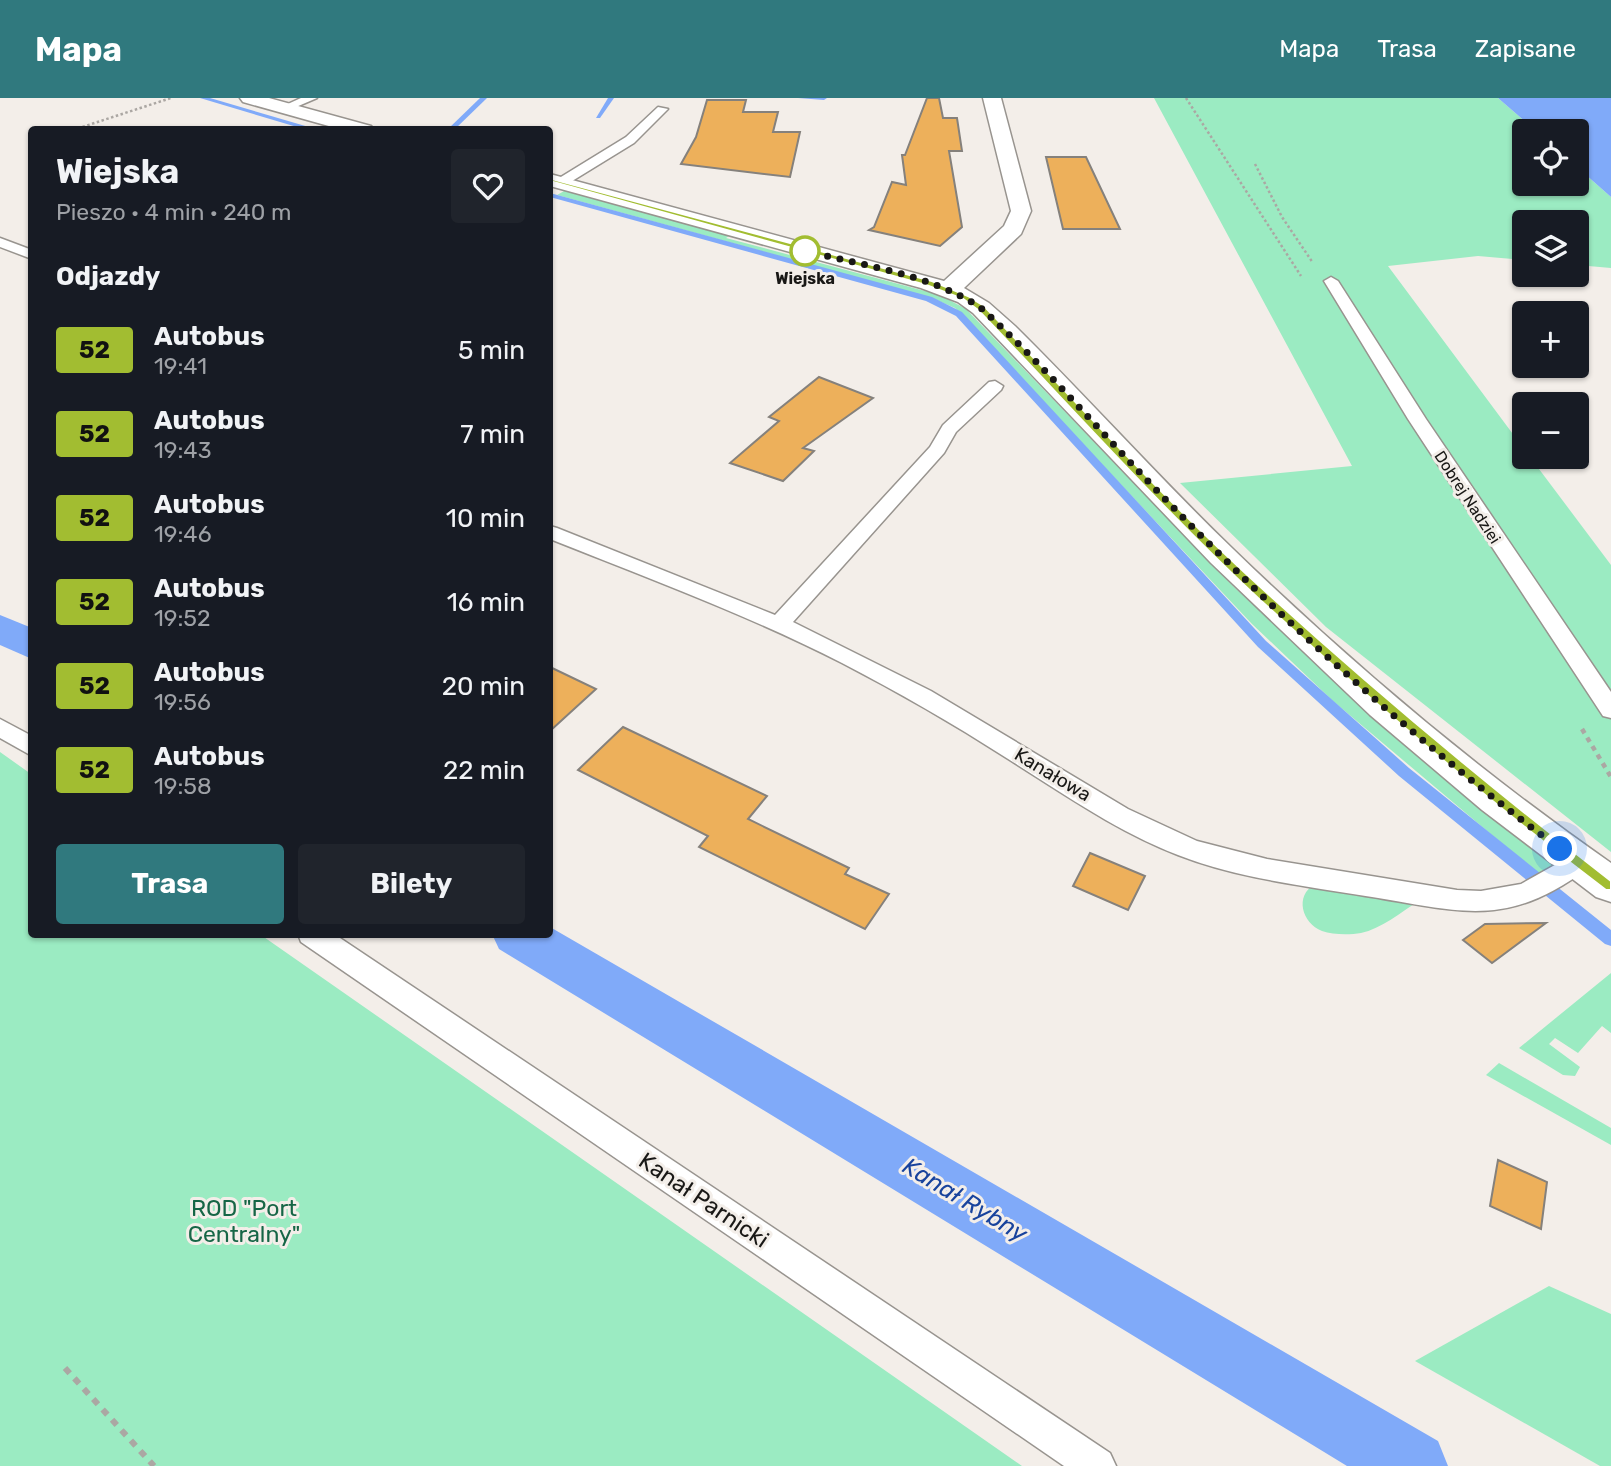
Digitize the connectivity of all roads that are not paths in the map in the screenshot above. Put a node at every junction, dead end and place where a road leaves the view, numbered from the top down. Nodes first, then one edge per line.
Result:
1 (249, 98) edge
2 (311, 98) edge
3 (992, 98) edge
4 (285, 108) junction
5 (662, 109) dead end
6 (350, 126) edge
7 (555, 182) edge
8 (0, 242) edge
9 (28, 253) edge
10 (1331, 281) road end
11 (948, 290) junction
12 (995, 387) dead end
13 (553, 533) edge
14 (778, 625) junction
15 (1611, 710) edge
16 (0, 727) edge
17 (28, 745) edge
18 (1571, 868) junction
19 (1611, 885) edge
20 (317, 938) edge
21 (1097, 1466) edge

1 - 4 street
2 - 4 lane
3 - 11 street
4 - 6 street
5 - 7 lane
7 - 11 street
8 - 9 lane
10 - 15 lane, Dobrej Nadziei
11 - 18 street
12 - 14 lane
13 - 14 lane, Kanałowa
14 - 18 lane, Kanałowa
16 - 17 lane
18 - 19 street
20 - 21 lane, Kanał Parnicki

